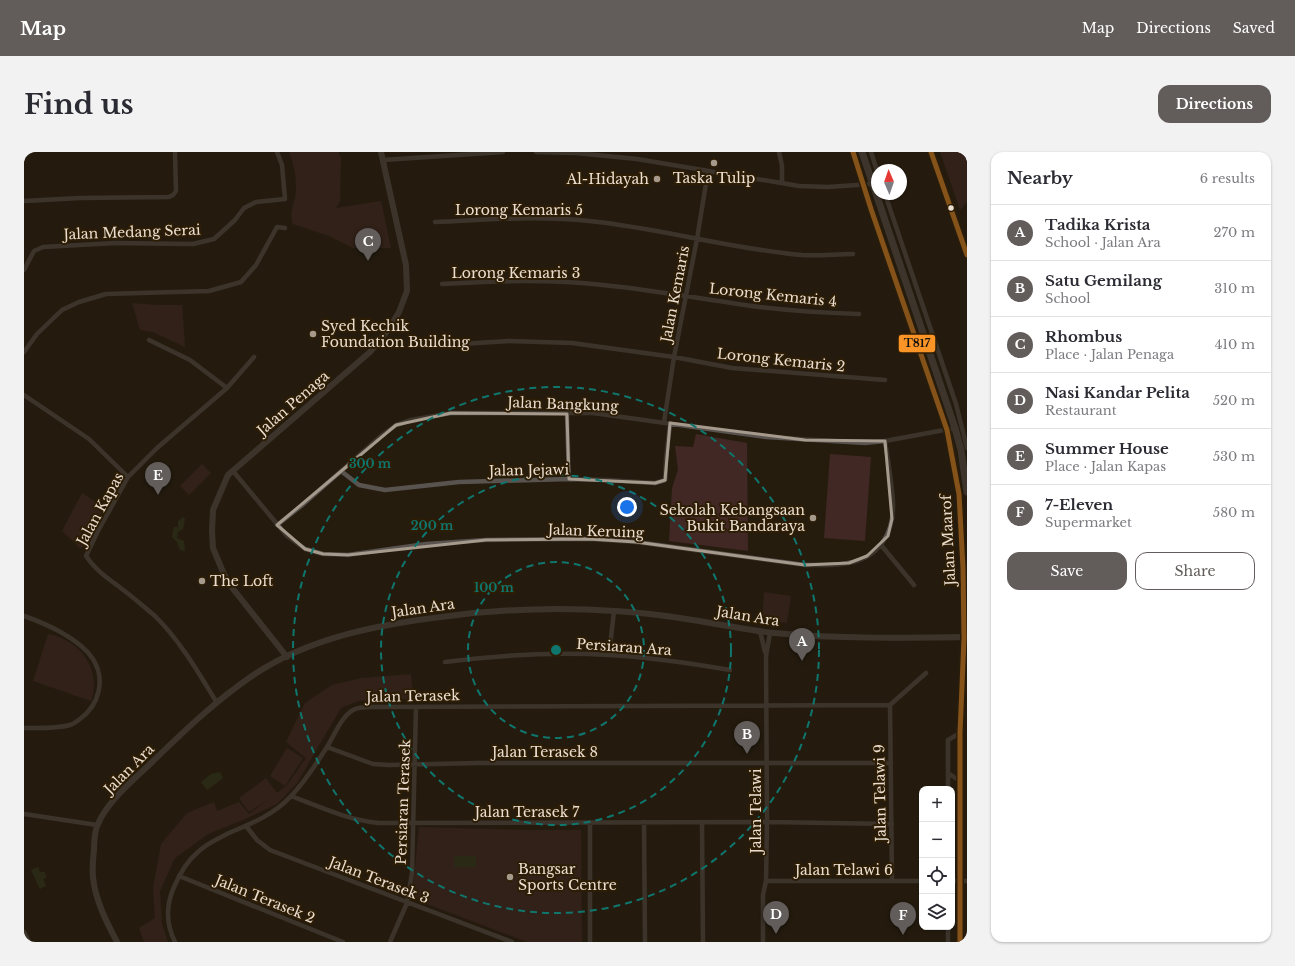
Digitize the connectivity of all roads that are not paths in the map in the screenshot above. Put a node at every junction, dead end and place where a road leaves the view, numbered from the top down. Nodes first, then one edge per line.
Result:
1 (175, 152) edge
2 (277, 152) edge
3 (381, 152) edge
4 (503, 152) edge
5 (536, 152) edge
6 (779, 152) edge
7 (871, 152) edge
8 (931, 152) edge
9 (857, 153) edge
10 (383, 160) junction
11 (875, 164) edge
12 (708, 171) junction
13 (871, 182) edge
14 (782, 183) junction
15 (871, 184) edge
16 (863, 185) junction
17 (877, 200) edge
18 (887, 200) edge
19 (24, 201) edge
20 (435, 222) dead end
21 (285, 228) dead end
22 (697, 239) junction
23 (853, 254) dead end
24 (967, 255) edge
25 (24, 270) edge
26 (442, 284) dead end
27 (685, 296) junction
28 (859, 314) dead end
29 (149, 340) dead end
30 (445, 345) dead end
31 (24, 352) edge
32 (254, 357) dead end
33 (674, 357) junction
34 (885, 380) dead end
35 (227, 388) junction
36 (24, 395) edge
37 (567, 414) junction
38 (664, 422) junction
39 (670, 423) junction
40 (955, 428) junction
41 (947, 430) junction
42 (885, 441) junction
43 (967, 448) edge
44 (233, 471) junction
45 (340, 471) junction
46 (128, 477) junction
47 (569, 479) junction
48 (967, 492) edge
49 (277, 524) junction
50 (964, 532) edge
51 (881, 546) junction
52 (914, 585) dead end
53 (614, 611) junction
54 (24, 616) edge
55 (760, 631) junction
56 (770, 633) junction
57 (966, 638) edge
58 (609, 655) junction
59 (766, 656) junction
60 (287, 657) junction
61 (445, 662) dead end
62 (730, 670) dead end
63 (926, 673) dead end
64 (217, 703) junction
65 (890, 705) junction
66 (416, 706) junction
67 (766, 706) junction
68 (24, 728) edge
69 (960, 733) junction
70 (327, 747) junction
71 (767, 763) junction
72 (891, 763) junction
73 (415, 765) junction
74 (948, 773) junction
75 (960, 781) junction
76 (948, 786) edge
77 (291, 796) junction
78 (24, 814) edge
79 (644, 822) junction
80 (702, 822) junction
81 (767, 822) junction
82 (413, 823) junction
83 (590, 823) junction
84 (892, 824) junction
85 (97, 825) junction
86 (246, 826) junction
87 (179, 876) junction
88 (766, 881) junction
89 (892, 881) junction
90 (919, 881) edge
91 (960, 881) edge
92 (407, 903) junction
93 (948, 930) edge
94 (24, 932) edge
95 (29, 942) edge
96 (117, 942) edge
97 (175, 942) edge
98 (343, 942) edge
99 (390, 942) edge
100 (512, 942) edge
101 (590, 942) edge
102 (645, 942) edge
103 (703, 942) edge
104 (763, 942) edge
105 (948, 942) edge
106 (960, 942) edge

1 - 19 street
2 - 25 street, Jalan Medang Serai
3 - 10 street, Jalan Penaga
4 - 10 street
5 - 12 street
6 - 14 street
7 - 11 street
8 - 24 street
9 - 13 main road, Jalan Maarof
9 - 16 main road, Jalan Maarof
10 - 44 street, Jalan Penaga
12 - 14 street
12 - 22 street, Jalan Kemaris
14 - 16 street
15 - 16 street
16 - 41 main road, Jalan Maarof
17 - 40 main road, Jalan Maarof
18 - 43 street
20 - 22 street, Lorong Kemaris 5
21 - 31 street
22 - 23 street, Lorong Kemaris 5
22 - 27 street, Jalan Kemaris
26 - 27 street, Lorong Kemaris 3
27 - 28 street, Lorong Kemaris 4
27 - 33 street, Jalan Kemaris
29 - 35 street
30 - 33 street, Lorong Kemaris 2
32 - 35 street, Jalan Kapas
33 - 34 street, Lorong Kemaris 2
33 - 38 street, Jalan Kemaris
35 - 46 street, Jalan Kapas
36 - 46 street
37 - 38 street, Jalan Bangkung
37 - 45 street, Jalan Bangkung
37 - 47 street
38 - 39 street, Jalan Bangkung
39 - 42 street, Jalan Bangkung
39 - 47 street, Jalan Jejawi
40 - 41 street, Jalan Bangkung
40 - 48 main road, Jalan Maarof
41 - 42 street, Jalan Bangkung
41 - 50 main road, Jalan Maarof
42 - 51 street, Jalan Keruing
44 - 49 street, Jalan Keruing
44 - 60 street, Jalan Penaga
45 - 47 street, Jalan Jejawi
45 - 49 street, Jalan Bangkung
46 - 64 street, Jalan Kapas
49 - 51 street, Jalan Keruing
50 - 57 main road, Jalan Maarof
51 - 52 street
53 - 55 street, Jalan Ara
53 - 58 street, Persiaran Ara
53 - 60 street, Jalan Ara
54 - 68 street
55 - 56 street, Jalan Ara
55 - 59 street, Jalan Telawi
56 - 57 street, Jalan Ara
56 - 59 street, Jalan Telawi
57 - 69 main road, Jalan Maarof
58 - 61 street, Persiaran Ara
58 - 62 street, Persiaran Ara
59 - 67 street, Jalan Telawi
60 - 64 street, Jalan Ara
63 - 65 street
64 - 85 street, Jalan Ara
65 - 67 street
65 - 72 street, Jalan Telawi 9
66 - 67 street, Jalan Terasek
66 - 70 street, Jalan Terasek
66 - 73 street, Persiaran Terasek
67 - 71 street, Jalan Telawi
69 - 74 street
69 - 75 main road, Jalan Maarof
70 - 73 street, Jalan Terasek 8
70 - 77 street, Jalan Terasek
71 - 72 street, Jalan Terasek 8
71 - 73 street, Jalan Terasek 8
71 - 81 street, Jalan Telawi
72 - 84 street, Jalan Telawi 9
73 - 82 street, Persiaran Terasek
74 - 75 street
74 - 76 street
75 - 91 main road, Jalan Maarof
77 - 82 street, Jalan Terasek 7
77 - 86 street, Jalan Terasek
78 - 85 street
79 - 80 street, Jalan Terasek 7
79 - 83 street, Jalan Terasek 7
79 - 102 street
80 - 81 street, Jalan Terasek 7
80 - 103 street
81 - 84 street, Jalan Terasek 7
81 - 88 street, Jalan Telawi
82 - 83 street, Jalan Terasek 7
82 - 92 street, Persiaran Terasek
83 - 101 street
84 - 89 street, Jalan Telawi 9
85 - 96 street, Jalan Ara
86 - 87 street, Jalan Terasek
86 - 92 street, Jalan Terasek 3
87 - 97 street, Jalan Terasek
87 - 98 street, Jalan Terasek 2
88 - 89 street, Jalan Telawi 6
88 - 104 street, Jalan Telawi
89 - 90 street, Jalan Telawi 6
91 - 106 main road, Jalan Maarof
92 - 99 street, Persiaran Terasek
92 - 100 street, Jalan Terasek 3
93 - 105 street
94 - 95 street

